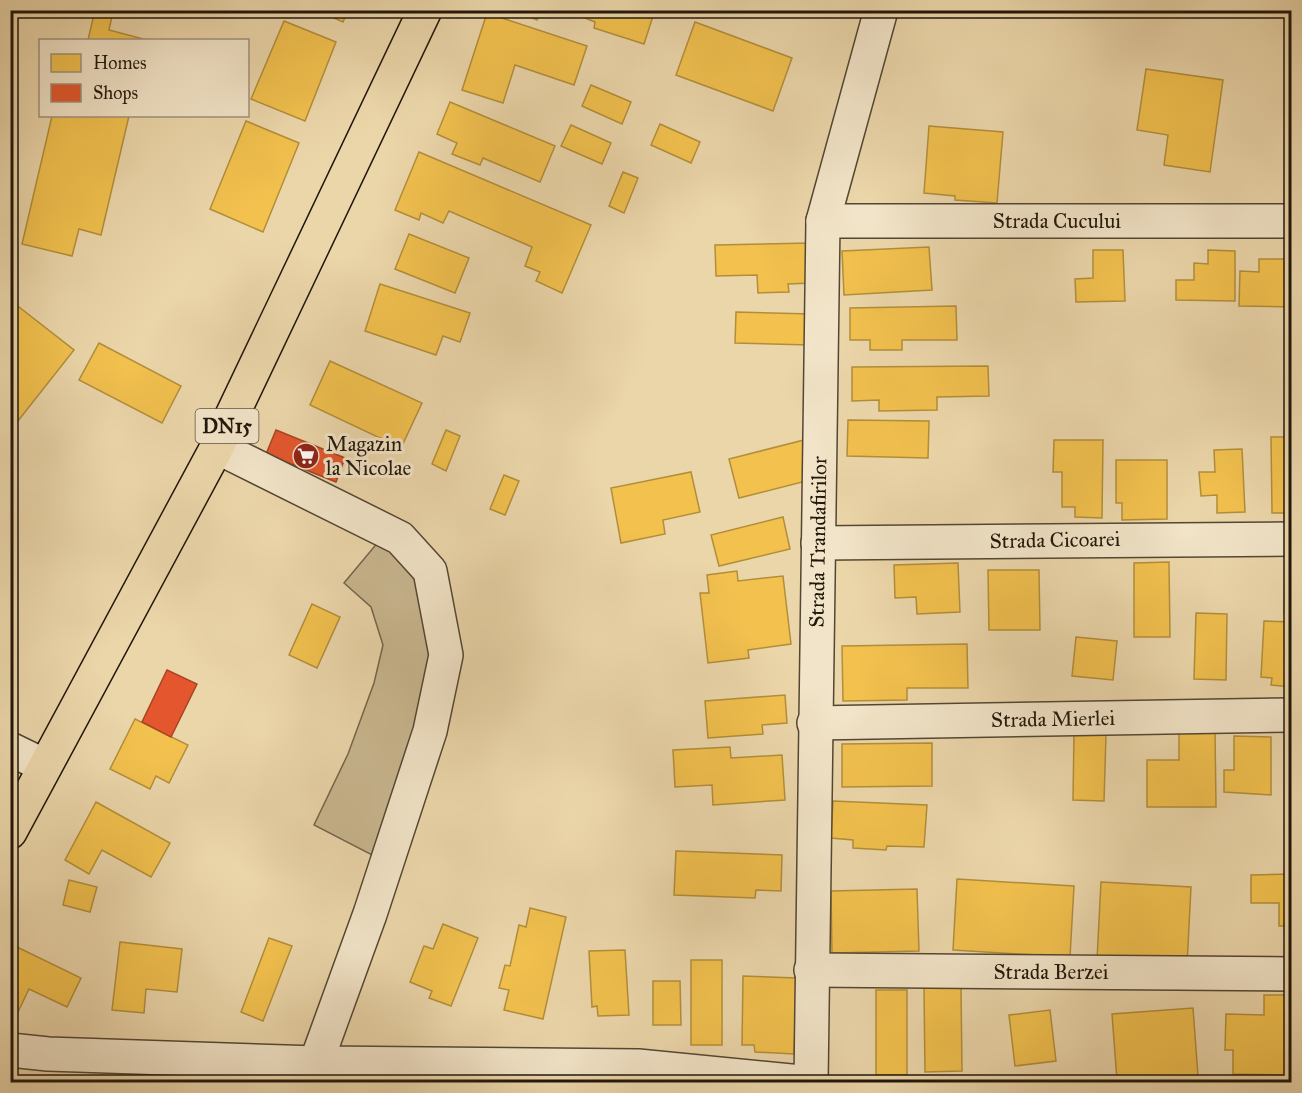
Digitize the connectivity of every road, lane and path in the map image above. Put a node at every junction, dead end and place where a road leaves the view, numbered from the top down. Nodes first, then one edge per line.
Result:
1 (425, 10) edge
2 (881, 10) edge
3 (823, 220) junction
4 (1292, 221) edge
5 (217, 447) junction
6 (1292, 539) edge
7 (818, 543) junction
8 (1292, 715) edge
9 (814, 723) junction
10 (10, 749) edge
11 (45, 766) junction
12 (10, 832) edge
13 (811, 970) junction
14 (1292, 974) edge
15 (10, 1050) edge
16 (313, 1073) edge
17 (801, 1083) edge
18 (811, 1083) edge

1 - 5 main road, DN15
2 - 3 street, Strada Trandafirilor
3 - 4 street, Strada Cucului
3 - 7 street, Strada Trandafirilor
5 - 11 main road, DN15
5 - 16 street
6 - 7 street, Strada Cicoarei
7 - 9 street, Strada Trandafirilor
8 - 9 street, Strada Mierlei
9 - 13 street, Strada Trandafirilor
10 - 11 street
11 - 12 main road, DN15
13 - 14 street, Strada Berzei
13 - 18 street, Strada Trandafirilor
15 - 16 street
16 - 17 street

